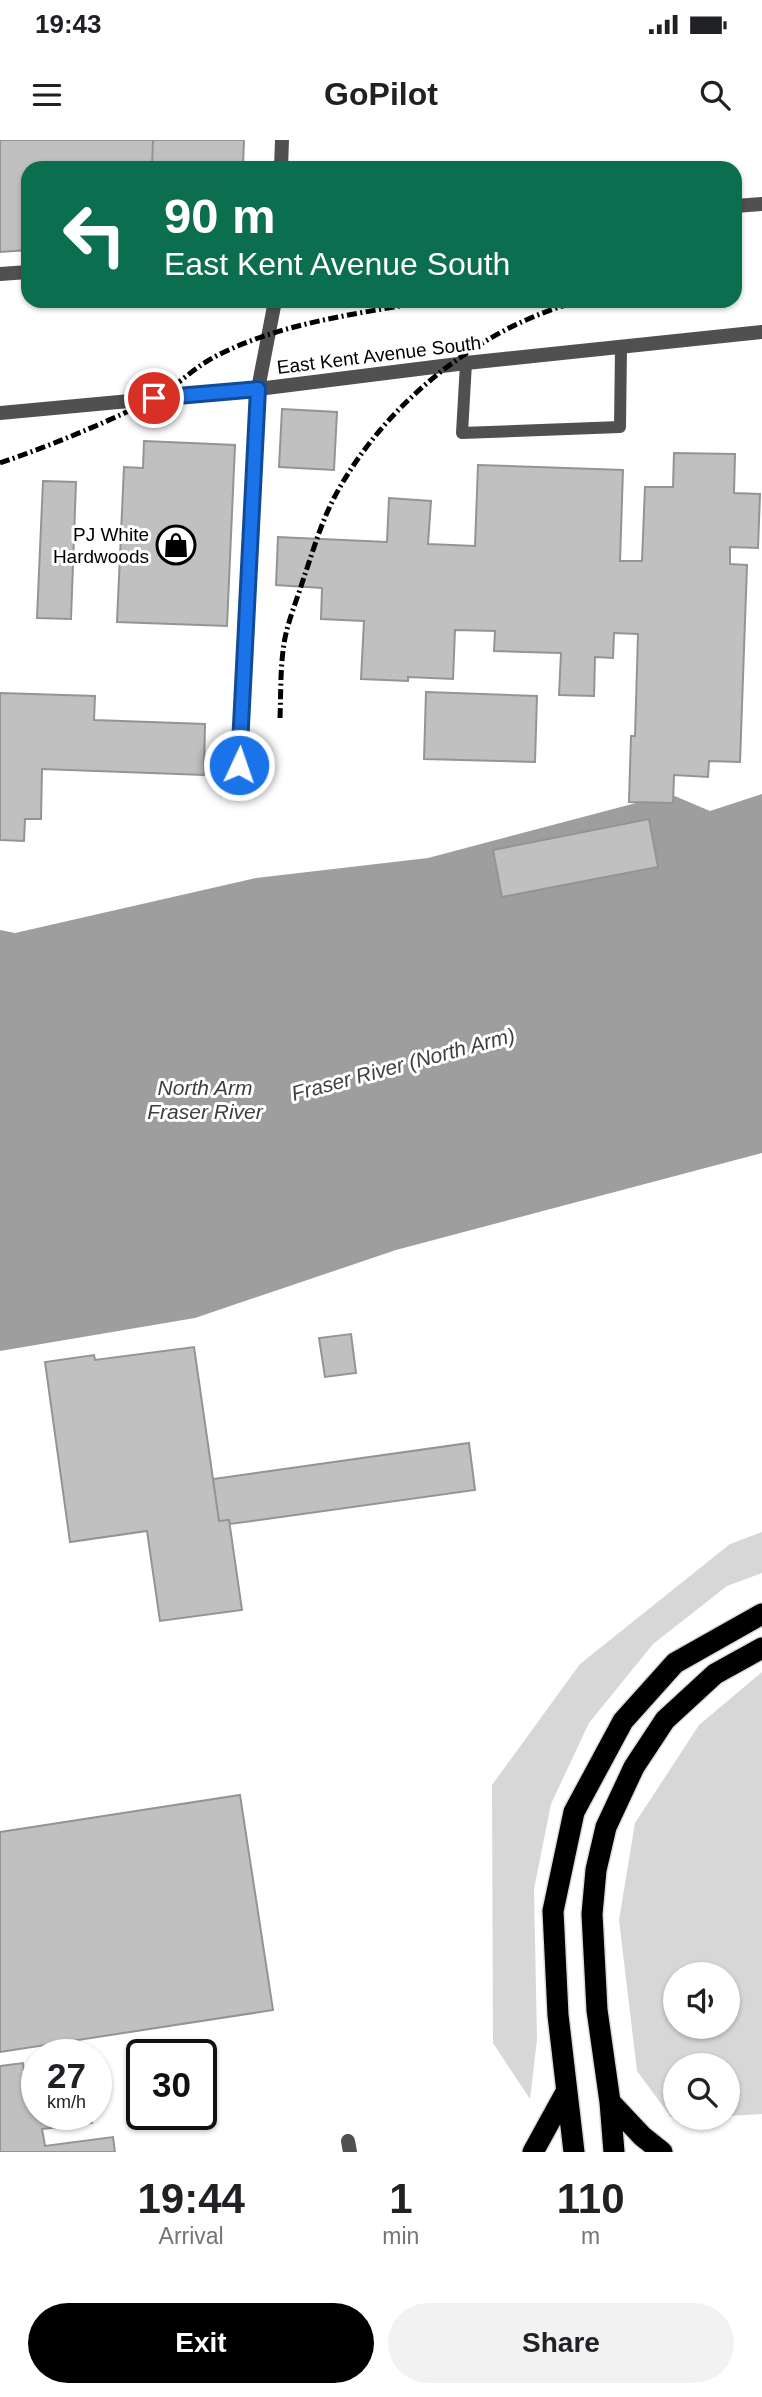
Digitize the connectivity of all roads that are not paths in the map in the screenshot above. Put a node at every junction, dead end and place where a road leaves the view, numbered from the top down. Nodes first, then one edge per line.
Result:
1 (282, 140) edge
2 (281, 161) edge
3 (762, 204) edge
4 (742, 205) edge
5 (21, 272) edge
6 (0, 274) edge
7 (274, 308) edge
8 (762, 332) edge
9 (621, 347) junction
10 (466, 363) junction
11 (258, 389) junction
12 (0, 413) edge
13 (239, 765) dead end
14 (762, 1614) edge
15 (762, 1648) edge
16 (566, 2092) junction
17 (610, 2102) junction
18 (533, 2152) edge
19 (574, 2152) edge
20 (614, 2152) edge
21 (662, 2152) edge

1 - 2 street
3 - 4 street
5 - 6 street
7 - 11 street
8 - 9 street, East Kent Avenue South
9 - 10 street, East Kent Avenue South
9 - 10 lane
10 - 11 street, East Kent Avenue South
11 - 12 street, East Kent Avenue South
11 - 13 street
14 - 16 highway
15 - 17 highway
16 - 18 highway
16 - 19 highway
17 - 20 highway
17 - 21 highway

